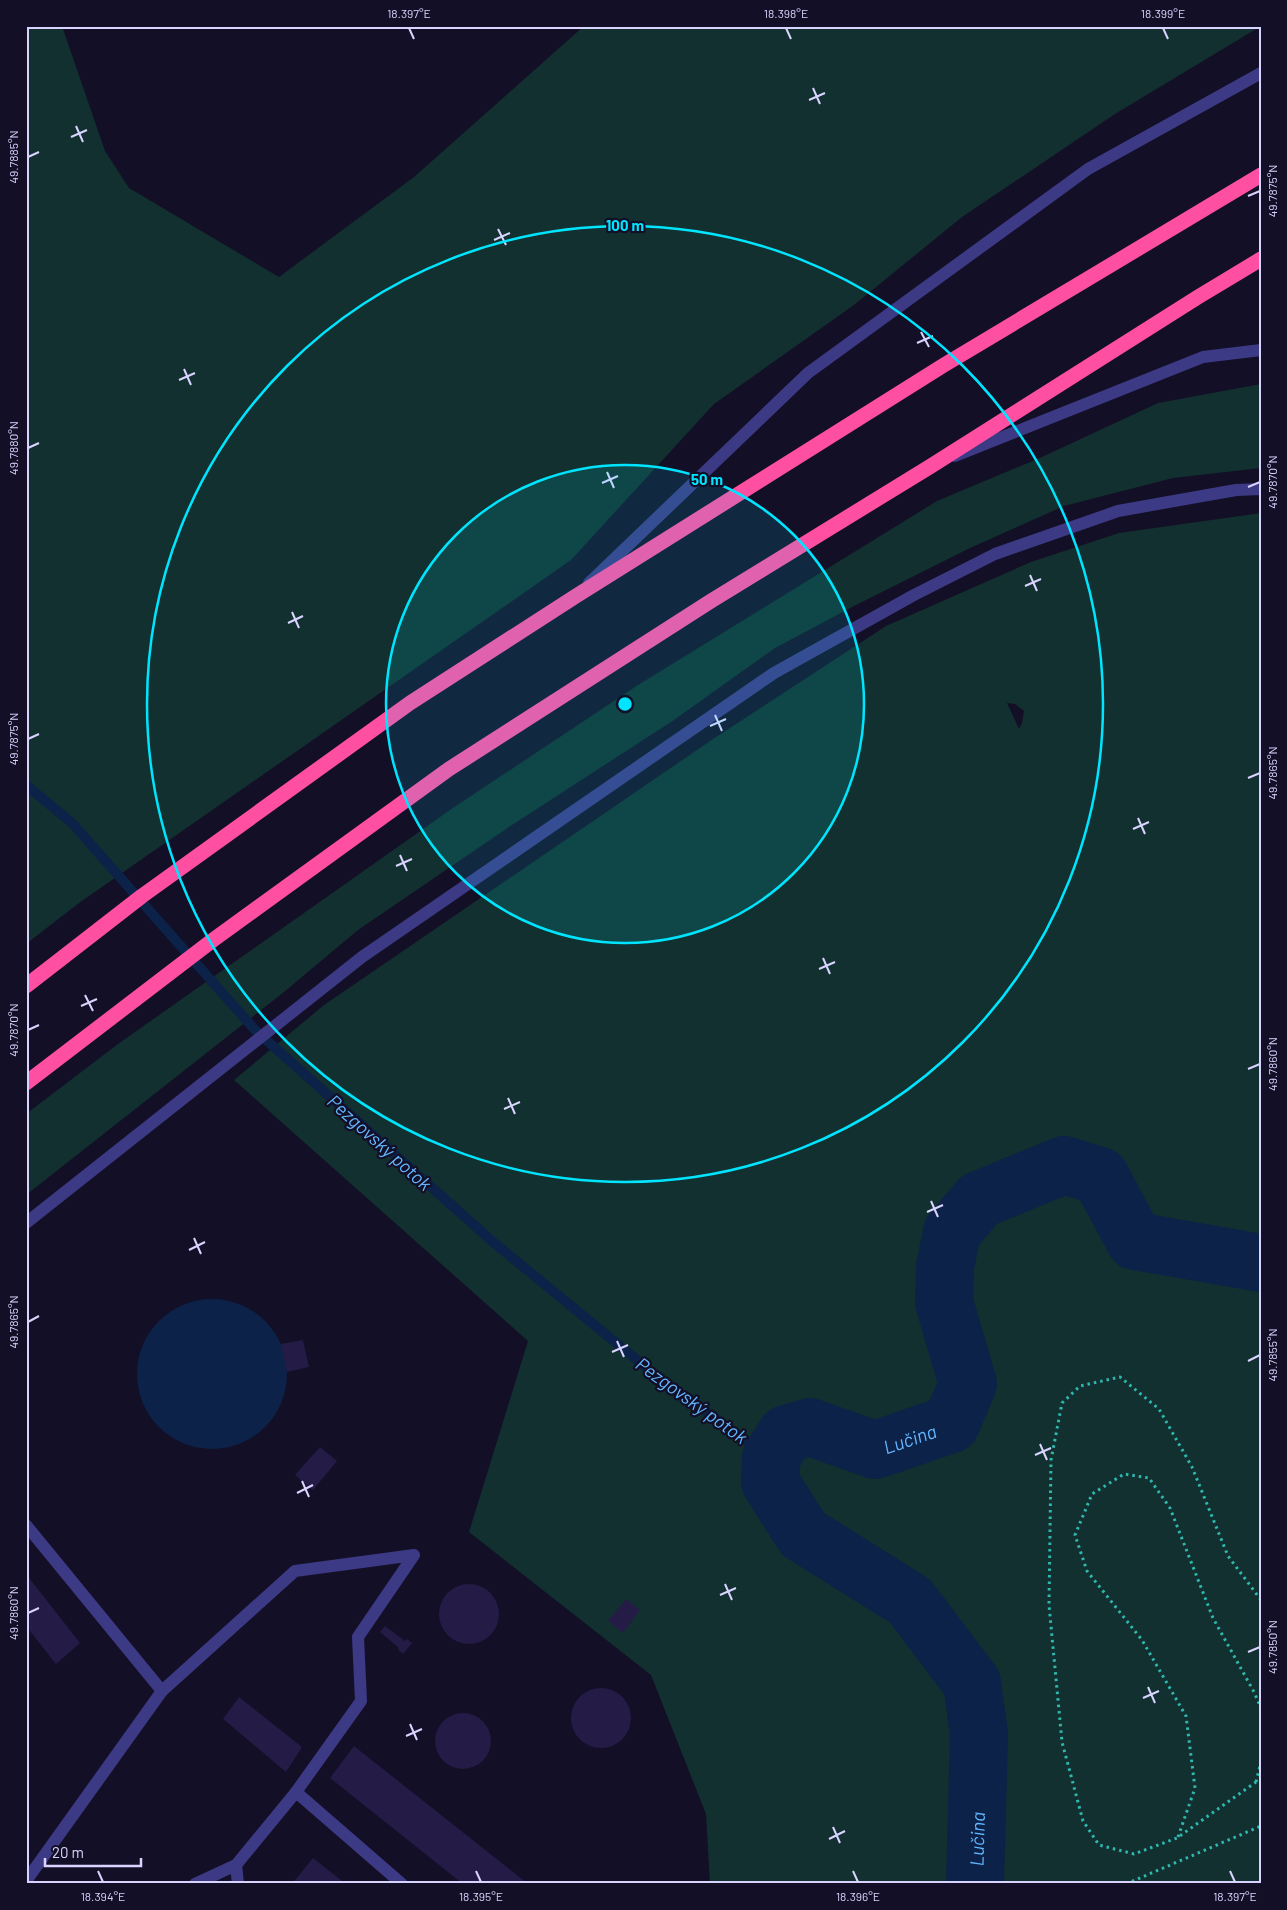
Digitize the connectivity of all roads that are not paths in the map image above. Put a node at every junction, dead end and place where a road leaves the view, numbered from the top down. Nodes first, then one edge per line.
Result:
1 (1261, 73) edge
2 (1261, 175) edge
3 (1261, 259) edge
4 (1261, 350) edge
5 (931, 466) junction
6 (1261, 489) edge
7 (576, 596) junction
8 (26, 986) edge
9 (26, 1083) edge
10 (26, 1223) edge
11 (26, 1525) edge
12 (162, 1692) junction
13 (296, 1792) junction
14 (236, 1865) junction
15 (26, 1881) edge
16 (195, 1884) edge
17 (238, 1884) edge
18 (402, 1884) edge

1 - 7 lane
2 - 7 highway
3 - 5 highway
4 - 5 lane
5 - 9 highway
6 - 10 lane
7 - 8 highway
11 - 12 lane
12 - 13 lane
12 - 15 lane
13 - 14 lane
13 - 18 lane
14 - 16 lane
14 - 17 lane

